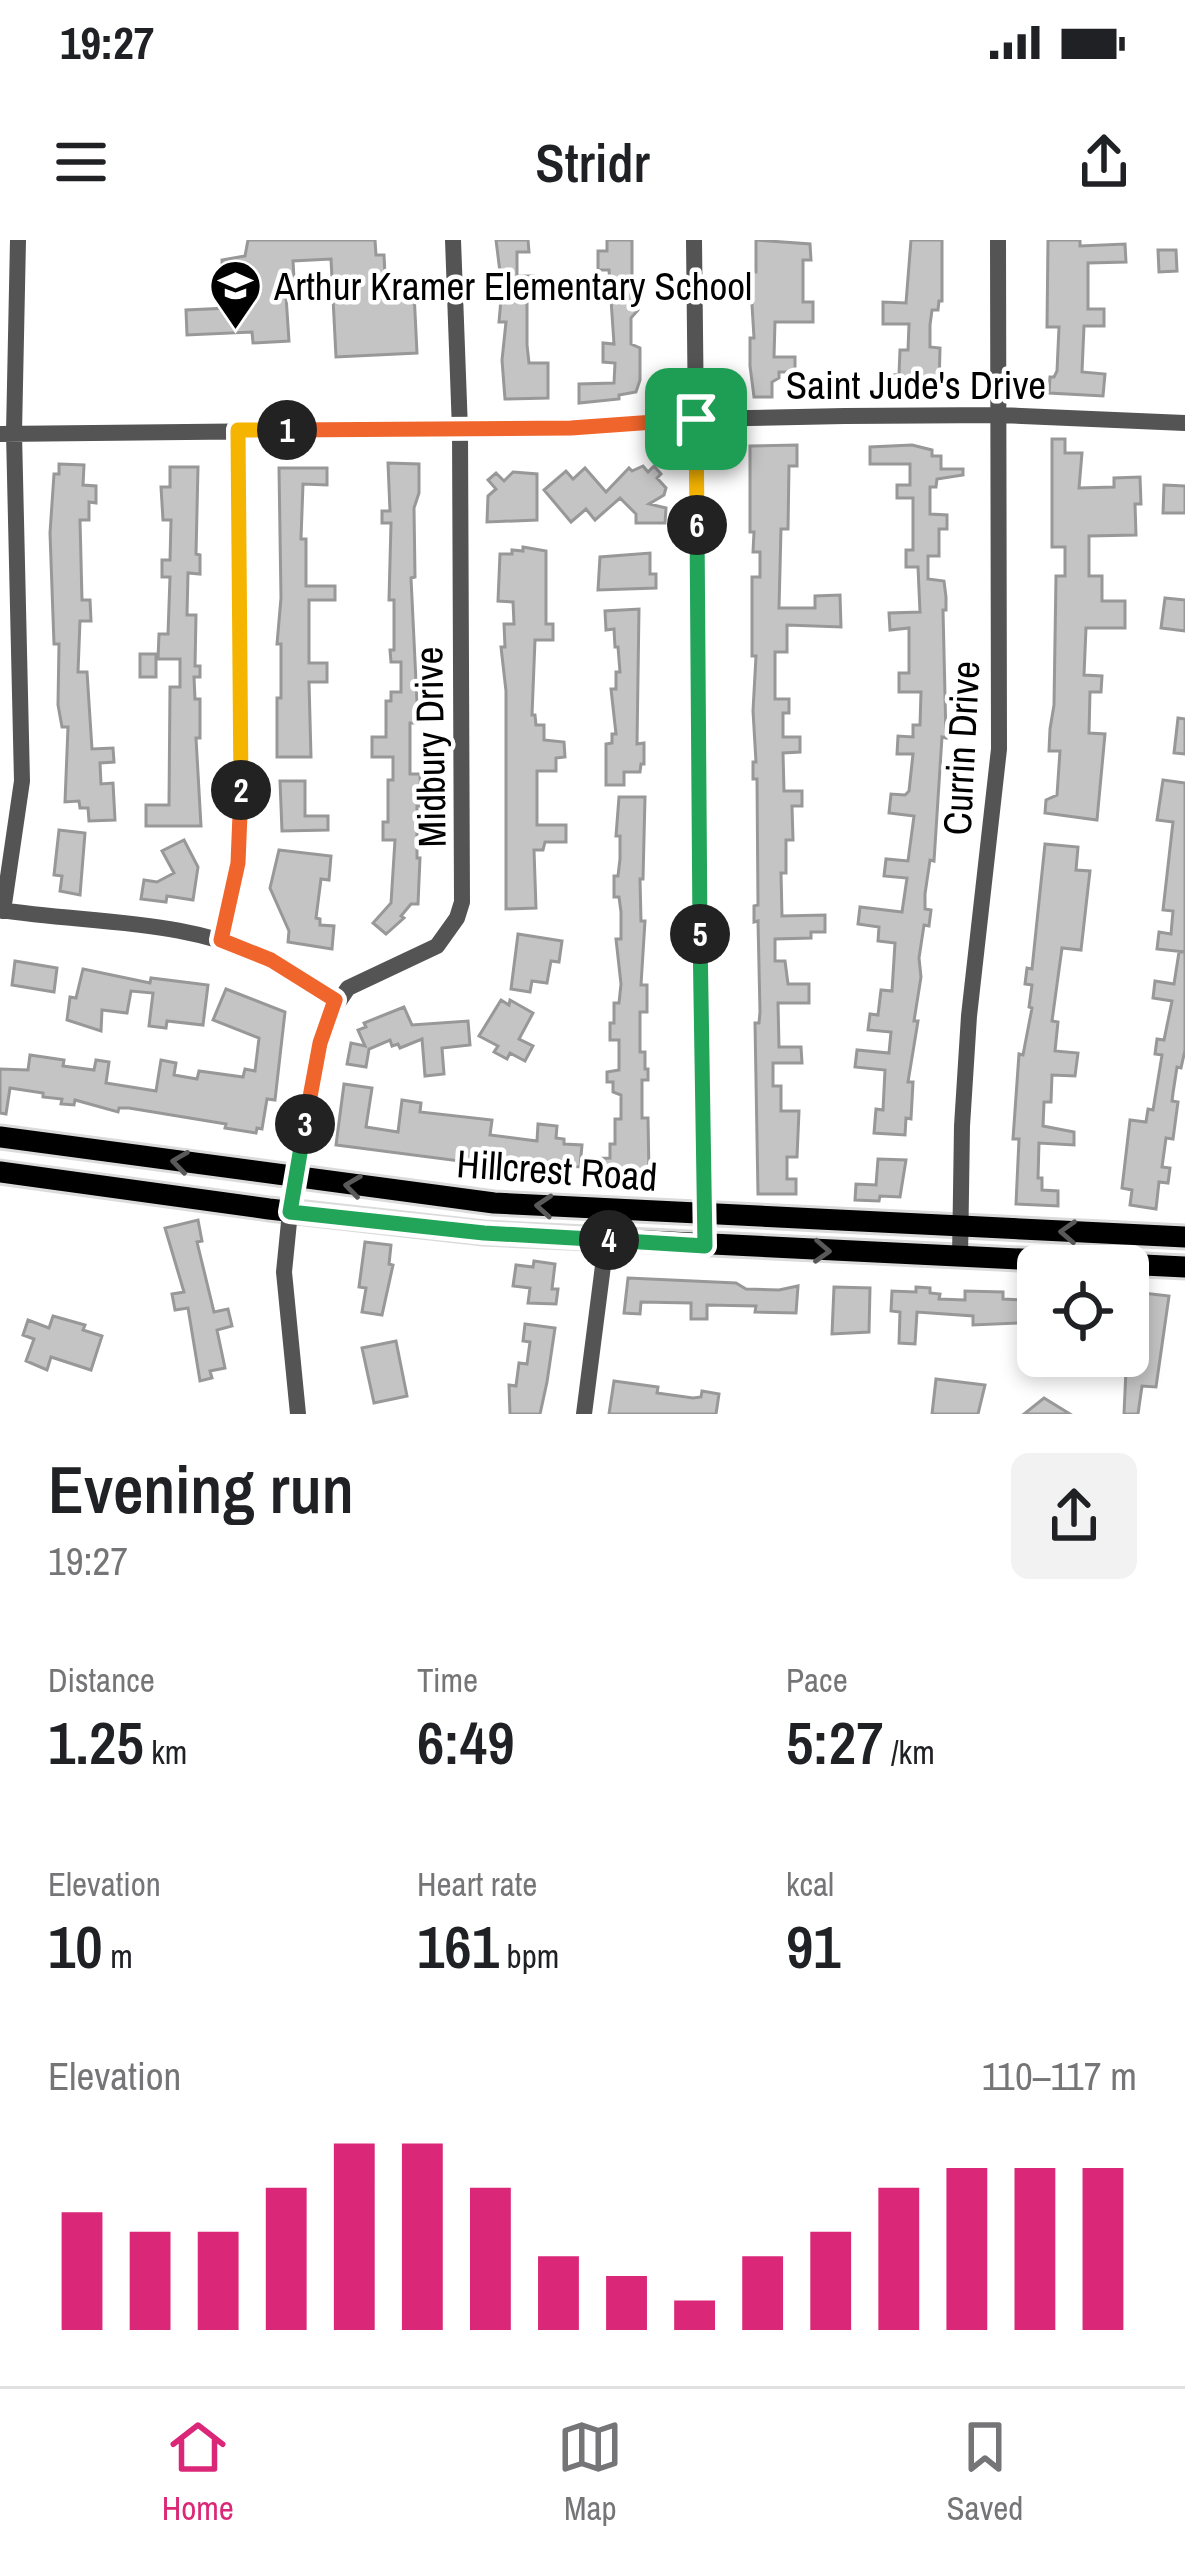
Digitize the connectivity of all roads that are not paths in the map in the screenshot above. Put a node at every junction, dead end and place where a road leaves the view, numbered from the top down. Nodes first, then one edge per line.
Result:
1 (17, 240) edge
2 (453, 240) edge
3 (694, 240) edge
4 (998, 240) edge
5 (1000, 415) junction
6 (696, 419) junction
7 (1185, 423) edge
8 (238, 430) junction
9 (460, 430) junction
10 (7, 434) edge
11 (2, 910) edge
12 (221, 940) junction
13 (335, 1000) junction
14 (0, 1137) edge
15 (0, 1172) edge
16 (296, 1178) junction
17 (610, 1211) junction
18 (290, 1212) junction
19 (703, 1216) junction
20 (958, 1227) junction
21 (1185, 1238) edge
22 (605, 1239) junction
23 (705, 1246) junction
24 (960, 1258) junction
25 (1185, 1267) edge
26 (298, 1414) edge
27 (584, 1414) edge

1 - 10 street
2 - 9 street, Midbury Drive
3 - 6 street
4 - 5 street, Currin Drive
5 - 6 street, Saint Jude's Drive
5 - 7 street, Saint Jude's Drive
5 - 20 street, Currin Drive
6 - 9 street, Saint Jude's Drive
6 - 19 street
8 - 9 street, Saint Jude's Drive
8 - 10 street, Saint Jude's Drive
8 - 12 street
9 - 13 street, Midbury Drive
10 - 11 street
11 - 12 street
12 - 13 street
13 - 16 street
16 -> 14 main road, Hillcrest Road
15 - 18 main road, Hillcrest Road
17 -> 16 main road, Hillcrest Road
16 - 18 street
17 - 19 main road, Hillcrest Road
17 - 22 street
18 - 22 main road, Hillcrest Road
18 - 26 street
19 - 20 main road, Hillcrest Road
19 - 23 street
21 -> 20 main road, Hillcrest Road
20 - 24 street, Currin Drive
22 - 23 main road, Hillcrest Road
22 - 27 street
23 -> 24 main road, Hillcrest Road
24 - 25 main road, Hillcrest Road

